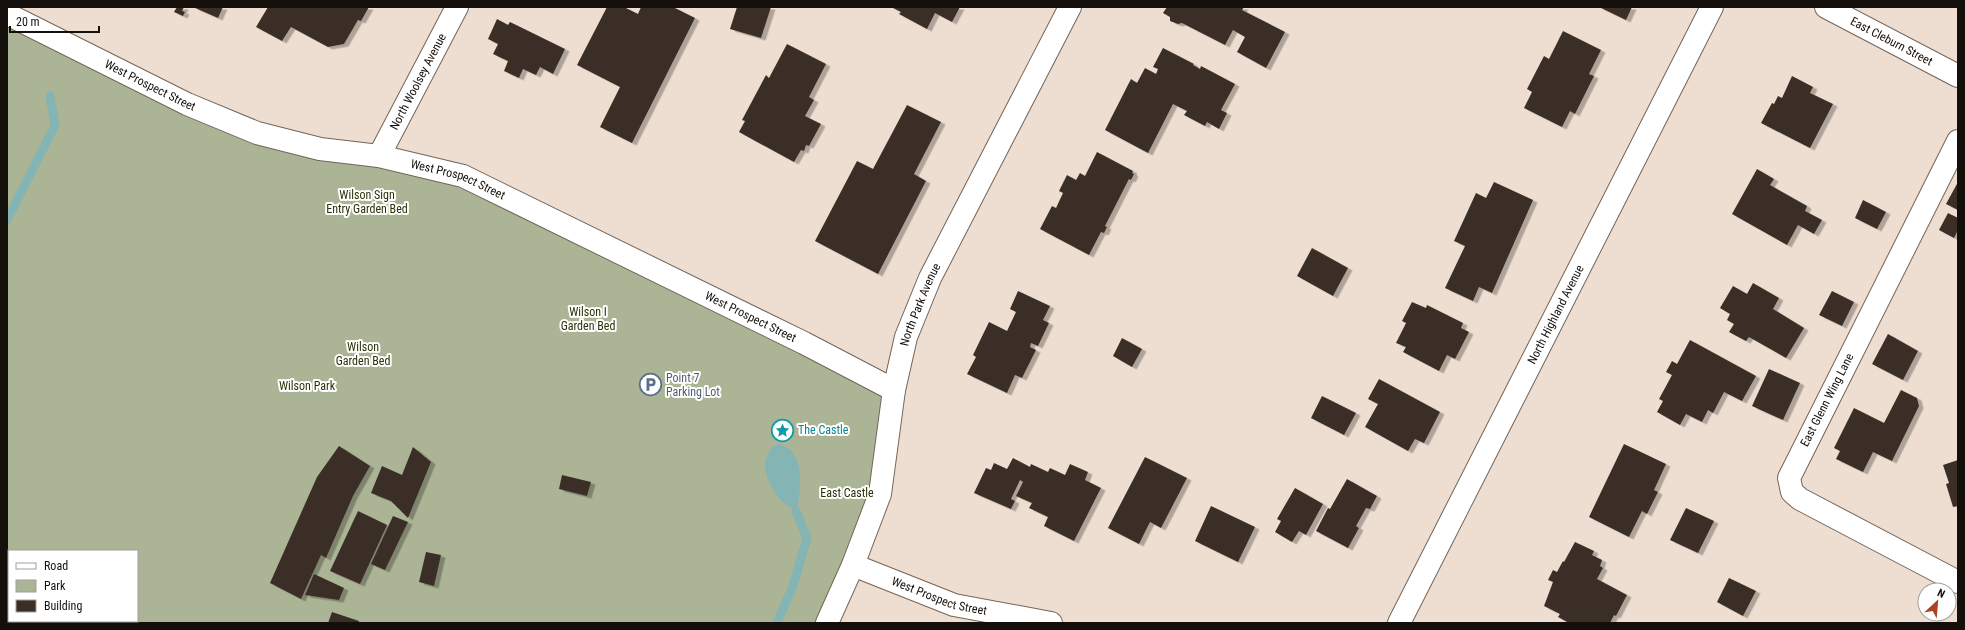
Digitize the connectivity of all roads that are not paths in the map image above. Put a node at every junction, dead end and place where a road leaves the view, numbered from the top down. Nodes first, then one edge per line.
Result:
1 (456, 7) edge
2 (1070, 7) edge
3 (1712, 7) edge
4 (1826, 7) edge
5 (7, 14) edge
6 (1958, 76) edge
7 (1958, 140) edge
8 (379, 156) junction
9 (894, 390) junction
10 (853, 565) junction
11 (1958, 582) edge
12 (827, 623) edge
13 (1051, 623) edge
14 (1399, 623) edge

1 - 8 street, North Woolsey Avenue
2 - 9 street, North Park Avenue
3 - 14 street, North Highland Avenue
4 - 6 street, East Cleburn Street
5 - 8 street, West Prospect Street
7 - 11 street, East Glenn Wing Lane
8 - 9 street, West Prospect Street
9 - 10 street, North Park Avenue
10 - 12 street, North Park Avenue
10 - 13 street, West Prospect Street

